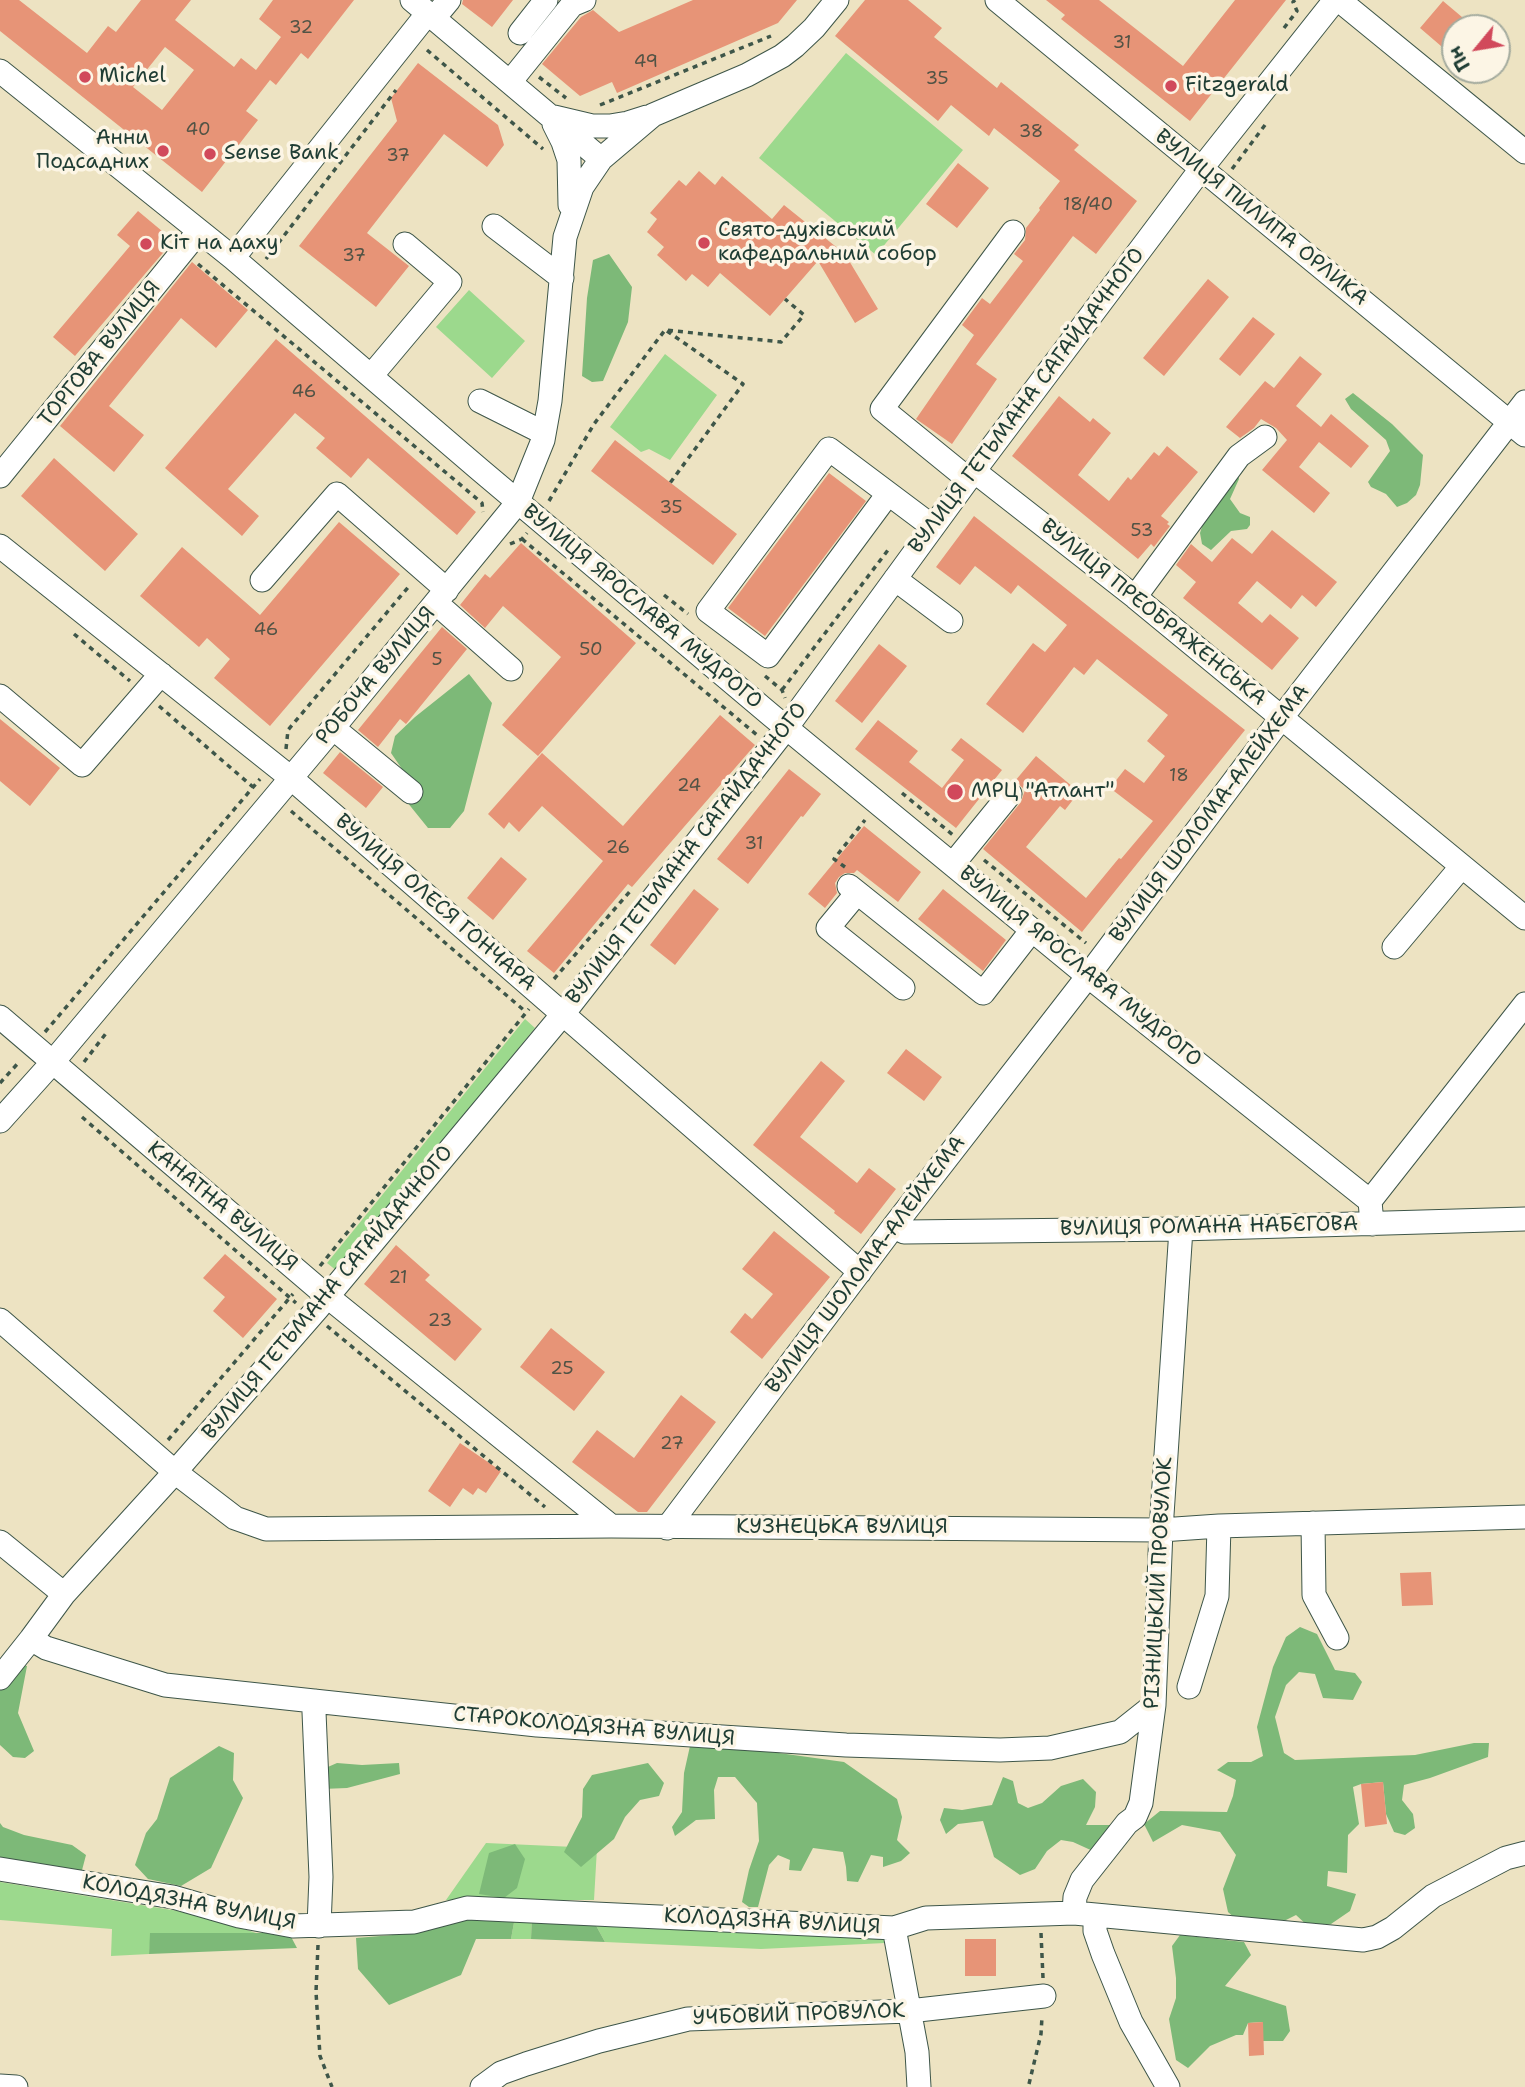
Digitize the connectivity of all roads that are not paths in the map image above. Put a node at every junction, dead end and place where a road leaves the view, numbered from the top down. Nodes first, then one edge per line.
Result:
1 (449, 0) edge
2 (546, 0) edge
3 (584, 0) edge
4 (837, 0) edge
5 (997, 0) edge
6 (1337, 0) edge
7 (425, 10) edge
8 (520, 33) dead end
9 (0, 71) edge
10 (510, 82) junction
11 (549, 115) junction
12 (653, 115) junction
13 (1525, 152) edge
14 (601, 159) junction
15 (1201, 169) junction
16 (494, 226) dead end
17 (199, 231) junction
18 (1013, 232) dead end
19 (565, 237) junction
20 (405, 244) dead end
21 (233, 258) junction
22 (562, 278) junction
23 (371, 376) junction
24 (480, 401) dead end
25 (1525, 402) edge
26 (1517, 428) edge
27 (544, 433) junction
28 (1265, 437) dead end
29 (971, 475) junction
30 (0, 476) edge
31 (888, 494) junction
32 (518, 502) junction
33 (933, 527) junction
34 (0, 546) edge
35 (895, 579) junction
36 (262, 580) dead end
37 (431, 586) junction
38 (1135, 597) junction
39 (951, 621) dead end
40 (511, 669) dead end
41 (161, 674) junction
42 (0, 696) edge
43 (1282, 717) junction
44 (787, 727) junction
45 (333, 728) junction
46 (282, 770) junction
47 (411, 792) dead end
48 (1010, 794) dead end
49 (953, 864) junction
50 (1462, 866) junction
51 (1525, 918) edge
52 (1032, 930) junction
53 (1394, 947) dead end
54 (1088, 976) junction
55 (903, 988) dead end
56 (1525, 1004) edge
57 (563, 1014) junction
58 (0, 1017) edge
59 (52, 1063) junction
60 (0, 1121) edge
61 (1370, 1201) junction
62 (1525, 1219) edge
63 (1371, 1224) junction
64 (894, 1226) junction
65 (1181, 1229) junction
66 (860, 1272) junction
67 (328, 1297) junction
68 (0, 1320) edge
69 (175, 1472) junction
70 (1525, 1517) edge
71 (1313, 1523) junction
72 (1219, 1525) junction
73 (611, 1526) junction
74 (667, 1528) junction
75 (1161, 1530) junction
76 (0, 1542) edge
77 (64, 1594) junction
78 (1337, 1638) dead end
79 (32, 1639) junction
80 (0, 1678) edge
81 (1189, 1687) dead end
82 (315, 1701) junction
83 (1154, 1705) junction
84 (1525, 1853) edge
85 (0, 1869) edge
86 (1085, 1914) junction
87 (319, 1926) junction
88 (894, 1928) junction
89 (1044, 1996) road end
90 (909, 2011) junction
91 (0, 2086) edge
92 (16, 2087) edge
93 (482, 2087) edge
94 (919, 2087) edge
95 (1168, 2087) edge

1 - 7 street
2 - 8 street
3 - 10 street
4 - 12 street
5 - 15 street, ВУЛИЦЯ ПИЛИПА ОРЛИКА
6 - 13 street
6 - 15 street, ВУЛИЦЯ ГЕТЬМАНА САГАЙДАЧНОГО
7 - 10 street
7 - 21 street
9 - 17 street, ВУЛИЦЯ ЯРОСЛАВА МУДРОГО
10 - 11 street
11 - 12 street
11 - 14 street
11 - 19 street
12 - 14 street, РОБОЧА ВУЛИЦЯ
14 - 19 street, РОБОЧА ВУЛИЦЯ
15 - 26 street, ВУЛИЦЯ ПИЛИПА ОРЛИКА
15 - 29 street, ВУЛИЦЯ ГЕТЬМАНА САГАЙДАЧНОГО
16 - 22 street
17 - 21 street, ВУЛИЦЯ ЯРОСЛАВА МУДРОГО
17 - 30 street, ТОРГОВА ВУЛИЦЯ
18 - 29 street, ВУЛИЦЯ ПРЕОБРАЖЕНСЬКА
19 - 22 street, РОБОЧА ВУЛИЦЯ
20 - 23 street
21 - 23 street, ВУЛИЦЯ ЯРОСЛАВА МУДРОГО
22 - 27 street, РОБОЧА ВУЛИЦЯ
23 - 32 street, ВУЛИЦЯ ЯРОСЛАВА МУДРОГО
24 - 27 street
25 - 26 street, ВУЛИЦЯ ШОЛОМА-АЛЕЙХЕМА
26 - 43 street, ВУЛИЦЯ ШОЛОМА-АЛЕЙХЕМА
27 - 32 street, РОБОЧА ВУЛИЦЯ
28 - 38 street
29 - 33 street, ВУЛИЦЯ ГЕТЬМАНА САГАЙДАЧНОГО
29 - 38 street, ВУЛИЦЯ ПРЕОБРАЖЕНСЬКА
31 - 31 street
31 - 33 street
32 - 37 street, РОБОЧА ВУЛИЦЯ
32 - 44 street, ВУЛИЦЯ ЯРОСЛАВА МУДРОГО
33 - 35 street, ВУЛИЦЯ ГЕТЬМАНА САГАЙДАЧНОГО
34 - 41 street, ВУЛИЦЯ ОЛЕСЯ ГОНЧАРА
35 - 39 street
35 - 44 street, ВУЛИЦЯ ГЕТЬМАНА САГАЙДАЧНОГО
36 - 37 street
37 - 40 street
37 - 45 street, РОБОЧА ВУЛИЦЯ
38 - 43 street, ВУЛИЦЯ ПРЕОБРАЖЕНСЬКА
41 - 42 street
41 - 46 street, ВУЛИЦЯ ОЛЕСЯ ГОНЧАРА
43 - 50 street, ВУЛИЦЯ ПРЕОБРАЖЕНСЬКА
43 - 54 street, ВУЛИЦЯ ШОЛОМА-АЛЕЙХЕМА
44 - 49 street, ВУЛИЦЯ ЯРОСЛАВА МУДРОГО
44 - 57 street, ВУЛИЦЯ ГЕТЬМАНА САГАЙДАЧНОГО
45 - 46 street, РОБОЧА ВУЛИЦЯ
45 - 47 street
46 - 57 street, ВУЛИЦЯ ОЛЕСЯ ГОНЧАРА
46 - 59 street, РОБОЧА ВУЛИЦЯ
48 - 49 street
49 - 52 street, ВУЛИЦЯ ЯРОСЛАВА МУДРОГО
50 - 51 street, ВУЛИЦЯ ПРЕОБРАЖЕНСЬКА
50 - 53 street
52 - 54 street, ВУЛИЦЯ ЯРОСЛАВА МУДРОГО
52 - 55 street
54 - 61 street, ВУЛИЦЯ ЯРОСЛАВА МУДРОГО
54 - 64 street, ВУЛИЦЯ ШОЛОМА-АЛЕЙХЕМА
56 - 61 street
57 - 66 street, ВУЛИЦЯ ОЛЕСЯ ГОНЧАРА
57 - 67 street, ВУЛИЦЯ ГЕТЬМАНА САГАЙДАЧНОГО
58 - 59 street, КАНАТНА ВУЛИЦЯ
59 - 60 street, РОБОЧА ВУЛИЦЯ
59 - 67 street, КАНАТНА ВУЛИЦЯ
61 - 63 street
62 - 63 street, ВУЛИЦЯ РОМАНА НАБЄГОВА
63 - 65 street, ВУЛИЦЯ РОМАНА НАБЄГОВА
64 - 65 street, ВУЛИЦЯ РОМАНА НАБЄГОВА
64 - 66 street, ВУЛИЦЯ ШОЛОМА-АЛЕЙХЕМА
65 - 75 street, РІЗНИЦЬКИЙ ПРОВУЛОК
66 - 74 street, ВУЛИЦЯ ШОЛОМА-АЛЕЙХЕМА
67 - 69 street, ВУЛИЦЯ ГЕТЬМАНА САГАЙДАЧНОГО
67 - 73 street, КАНАТНА ВУЛИЦЯ
68 - 69 street, КУЗНЕЦЬКА ВУЛИЦЯ
69 - 73 street, КУЗНЕЦЬКА ВУЛИЦЯ
69 - 77 street, ВУЛИЦЯ ГЕТЬМАНА САГАЙДАЧНОГО
70 - 71 street, КУЗНЕЦЬКА ВУЛИЦЯ
71 - 72 street, КУЗНЕЦЬКА ВУЛИЦЯ
71 - 78 street
72 - 75 street, КУЗНЕЦЬКА ВУЛИЦЯ
72 - 81 street
73 - 74 street, КУЗНЕЦЬКА ВУЛИЦЯ
74 - 75 street, КУЗНЕЦЬКА ВУЛИЦЯ
75 - 83 street, РІЗНИЦЬКИЙ ПРОВУЛОК
76 - 77 street
77 - 79 street, ВУЛИЦЯ ГЕТЬМАНА САГАЙДАЧНОГО
79 - 80 street, ВУЛИЦЯ ГЕТЬМАНА САГАЙДАЧНОГО
79 - 82 street, СТАРОКОЛОДЯЗНА ВУЛИЦЯ
82 - 83 street, СТАРОКОЛОДЯЗНА ВУЛИЦЯ
82 - 87 street
83 - 86 street, РІЗНИЦЬКИЙ ПРОВУЛОК
84 - 86 street, КОЛОДЯЗНА ВУЛИЦЯ
85 - 87 street, КОЛОДЯЗНА ВУЛИЦЯ
86 - 88 street, КОЛОДЯЗНА ВУЛИЦЯ
86 - 95 street, РІЗНИЦЬКИЙ ПРОВУЛОК
87 - 88 street, КОЛОДЯЗНА ВУЛИЦЯ
88 - 90 street
89 - 90 street, УЧБОВИЙ ПРОВУЛОК
90 - 93 street, УЧБОВИЙ ПРОВУЛОК
90 - 94 street
91 - 92 street

